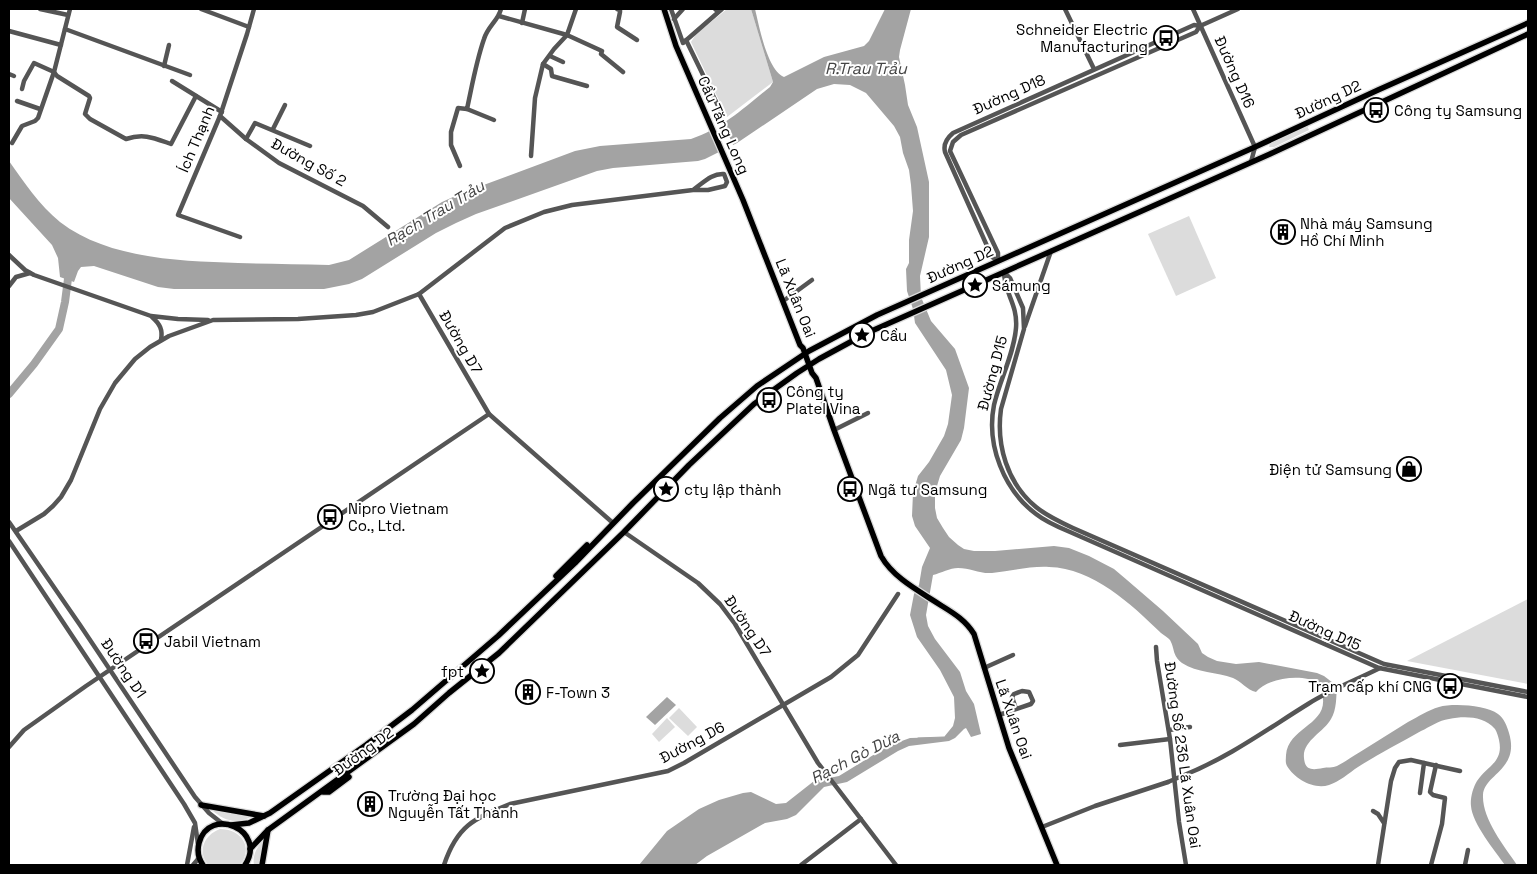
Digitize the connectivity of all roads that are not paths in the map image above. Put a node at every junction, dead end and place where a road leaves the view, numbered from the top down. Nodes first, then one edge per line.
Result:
1 (40, 9) edge
2 (70, 9) edge
3 (201, 9) edge
4 (254, 9) edge
5 (501, 9) edge
6 (525, 9) edge
7 (576, 9) edge
8 (617, 9) edge
9 (664, 9) edge
10 (671, 9) edge
11 (683, 9) edge
12 (722, 9) edge
13 (1065, 9) edge
14 (1193, 9) edge
15 (1238, 9) edge
16 (68, 15) junction
17 (499, 16) junction
18 (674, 19) junction
19 (522, 23) junction
20 (1528, 23) edge
21 (1200, 26) junction
22 (249, 27) junction
23 (65, 30) junction
24 (9, 31) edge
25 (568, 35) junction
26 (1526, 35) edge
27 (637, 40) dead end
28 (685, 41) junction
29 (61, 45) junction
30 (169, 45) dead end
31 (550, 56) junction
32 (563, 62) dead end
33 (544, 64) junction
34 (164, 66) junction
35 (1094, 69) junction
36 (54, 72) junction
37 (623, 72) dead end
38 (190, 76) dead end
39 (172, 81) dead end
40 (587, 86) dead end
41 (22, 89) dead end
42 (196, 96) junction
43 (17, 102) dead end
44 (285, 105) dead end
45 (40, 109) junction
46 (467, 109) junction
47 (221, 114) junction
48 (722, 114) dead end
49 (494, 120) dead end
50 (273, 129) junction
51 (246, 139) junction
52 (12, 143) dead end
53 (310, 146) dead end
54 (1255, 146) junction
55 (531, 156) dead end
56 (1251, 162) junction
57 (460, 166) dead end
58 (694, 190) junction
59 (388, 227) dead end
60 (240, 237) dead end
61 (763, 251) joint
62 (1050, 251) junction
63 (9, 255) edge
64 (998, 261) junction
65 (1004, 272) junction
66 (30, 273) junction
67 (812, 280) dead end
68 (9, 286) edge
69 (419, 294) junction
70 (786, 299) dead end
71 (151, 316) junction
72 (212, 320) junction
73 (1024, 329) junction
74 (161, 341) junction
75 (1013, 343) junction
76 (1020, 345) junction
77 (805, 354) junction
78 (809, 365) junction
79 (994, 405) junction
80 (1001, 407) junction
81 (868, 413) dead end
82 (490, 414) junction
83 (834, 430) junction
84 (9, 522) edge
85 (613, 523) junction
86 (16, 531) junction
87 (624, 532) junction
88 (9, 541) edge
89 (1204, 588) junction
90 (898, 594) dead end
91 (510, 624) junction
92 (519, 633) junction
93 (1156, 647) dead end
94 (1013, 655) dead end
95 (1384, 664) junction
96 (984, 668) junction
97 (1379, 668) junction
98 (110, 670) junction
99 (101, 677) junction
100 (1528, 692) edge
101 (428, 696) junction
102 (1528, 696) edge
103 (783, 704) junction
104 (436, 705) junction
105 (1016, 709) junction
106 (999, 715) junction
107 (1190, 726) dead end
108 (1169, 730) junction
109 (1170, 739) junction
110 (1120, 745) dead end
111 (9, 747) edge
112 (1424, 763) junction
113 (1436, 765) junction
114 (1460, 771) dead end
115 (1420, 793) dead end
116 (202, 805) junction
117 (1373, 811) dead end
118 (264, 816) junction
119 (860, 819) junction
120 (194, 823) junction
121 (1384, 823) junction
122 (223, 824) junction
123 (231, 825) junction
124 (1042, 827) junction
125 (268, 830) junction
126 (198, 845) junction
127 (250, 849) junction
128 (1468, 850) dead end
129 (199, 858) junction
130 (247, 864) edge
131 (187, 865) edge
132 (193, 865) edge
133 (203, 865) edge
134 (262, 865) edge
135 (444, 865) edge
136 (801, 865) edge
137 (896, 865) edge
138 (1057, 865) edge
139 (1186, 865) edge
140 (1378, 865) edge
141 (1431, 865) edge
142 (1465, 865) edge

1 - 16 street
2 - 16 street
3 - 22 street
4 - 22 street, Ích Thạnh
5 - 17 street
6 - 19 street
7 - 25 street
8 - 27 street
9 - 61 main road, Cầu Tăng Long
10 - 18 street
11 - 18 street
12 - 28 street
13 - 35 street
14 - 21 street, Đường D16
15 - 21 street, Đường D18
16 - 23 street
17 - 19 street
17 - 46 street
18 - 28 street
19 - 25 street
20 - 54 main road, Đường D2
21 - 35 street, Đường D18
21 - 54 street, Đường D16
21 - 64 street, Đường D18
22 - 47 street, Ích Thạnh
23 - 29 street
23 - 34 street
24 - 29 street
25 - 31 street
25 - 37 street
26 - 56 main road, Đường D2
28 - 48 street
29 - 36 street
30 - 34 street
31 - 32 street
31 - 33 street
33 - 40 street
33 - 55 street
34 - 38 street
35 - 64 street, Đường D18
36 - 41 street
36 - 42 street
36 - 45 street
39 - 42 street, Đường Số 2
42 - 47 street, Đường Số 2
43 - 45 street
44 - 50 street
45 - 52 street
46 - 49 street
46 - 57 street
47 - 51 street, Đường Số 2
47 - 60 street, Ích Thạnh
50 - 51 street
50 - 53 street
51 - 59 street, Đường Số 2
54 - 56 street
54 - 64 main road, Đường D2
56 - 62 main road, Đường D2
58 - 58 street
58 - 69 street
61 - 77 main road, Lã Xuân Oai
62 - 65 main road, Đường D2
62 - 73 street
63 - 66 street
64 - 65 main road
64 - 77 main road, Đường D2
65 - 73 street, Đường D15
65 - 75 street, Đường D15
65 - 78 main road, Đường D2
66 - 68 street
66 - 71 street
67 - 70 street
69 - 72 street
69 - 82 street, Đường D7
71 - 72 street
71 - 74 street
72 - 74 street
73 - 76 street, Đường D15
74 - 86 street
75 - 76 street
75 - 79 street, Đường D15
76 - 80 street, Đường D15
77 - 78 main road, Lã Xuân Oai
77 - 85 main road, Đường D2
78 - 83 main road, Lã Xuân Oai
78 - 87 main road, Đường D2
79 - 80 street
79 - 89 street, Đường D15
80 - 89 street, Đường D15
81 - 83 street
82 - 85 street, Đường D7
82 - 98 street
83 - 96 main road, Lã Xuân Oai
84 - 86 street, Đường D1
85 - 87 main road
85 - 91 main road, Đường D2
86 - 98 street, Đường D1
87 - 92 main road, Đường D2
87 - 103 street, Đường D7
88 - 99 street, Đường D1
89 - 95 street, Đường D15
89 - 97 street, Đường D15
90 - 103 street, Đường D6
91 - 92 main road
91 - 101 main road, Đường D2
92 - 104 main road, Đường D2
93 - 108 street, Đường Số 236 Lã Xuân Oai
94 - 96 street
95 - 97 street
95 - 100 street, Đường D15
96 - 106 main road, Lã Xuân Oai
97 - 102 street, Đường D15
97 - 124 street, bridge
98 - 99 street
98 - 116 street, Đường D1
99 - 111 street
99 - 120 street, Đường D1
101 - 104 main road
101 - 118 main road, Đường D2
103 - 119 street, Đường D7
103 - 135 street, Đường D6
104 - 125 main road, Đường D2
105 - 105 street
105 - 106 street
106 - 124 main road, Lã Xuân Oai
107 - 108 street
108 - 109 street, Đường Số 236 Lã Xuân Oai
109 - 110 street
109 - 139 street, Đường Số 236 Lã Xuân Oai
112 - 113 street
112 - 115 street
112 - 121 street
113 - 114 street
113 - 141 street
116 - 118 main road
116 - 122 street, Đường D1
117 - 121 street
118 - 123 main road, Đường D2
119 - 136 street
119 - 137 street
120 - 126 street, Đường D1
120 - 131 street
121 - 140 street
122 - 123 main road, Đường D2
122 - 126 main road
123 - 127 main road
124 - 138 main road, Lã Xuân Oai
125 - 127 main road, Đường D2
125 - 134 main road
126 - 129 main road
127 - 130 main road
128 - 142 street
129 - 132 street
129 - 133 main road

